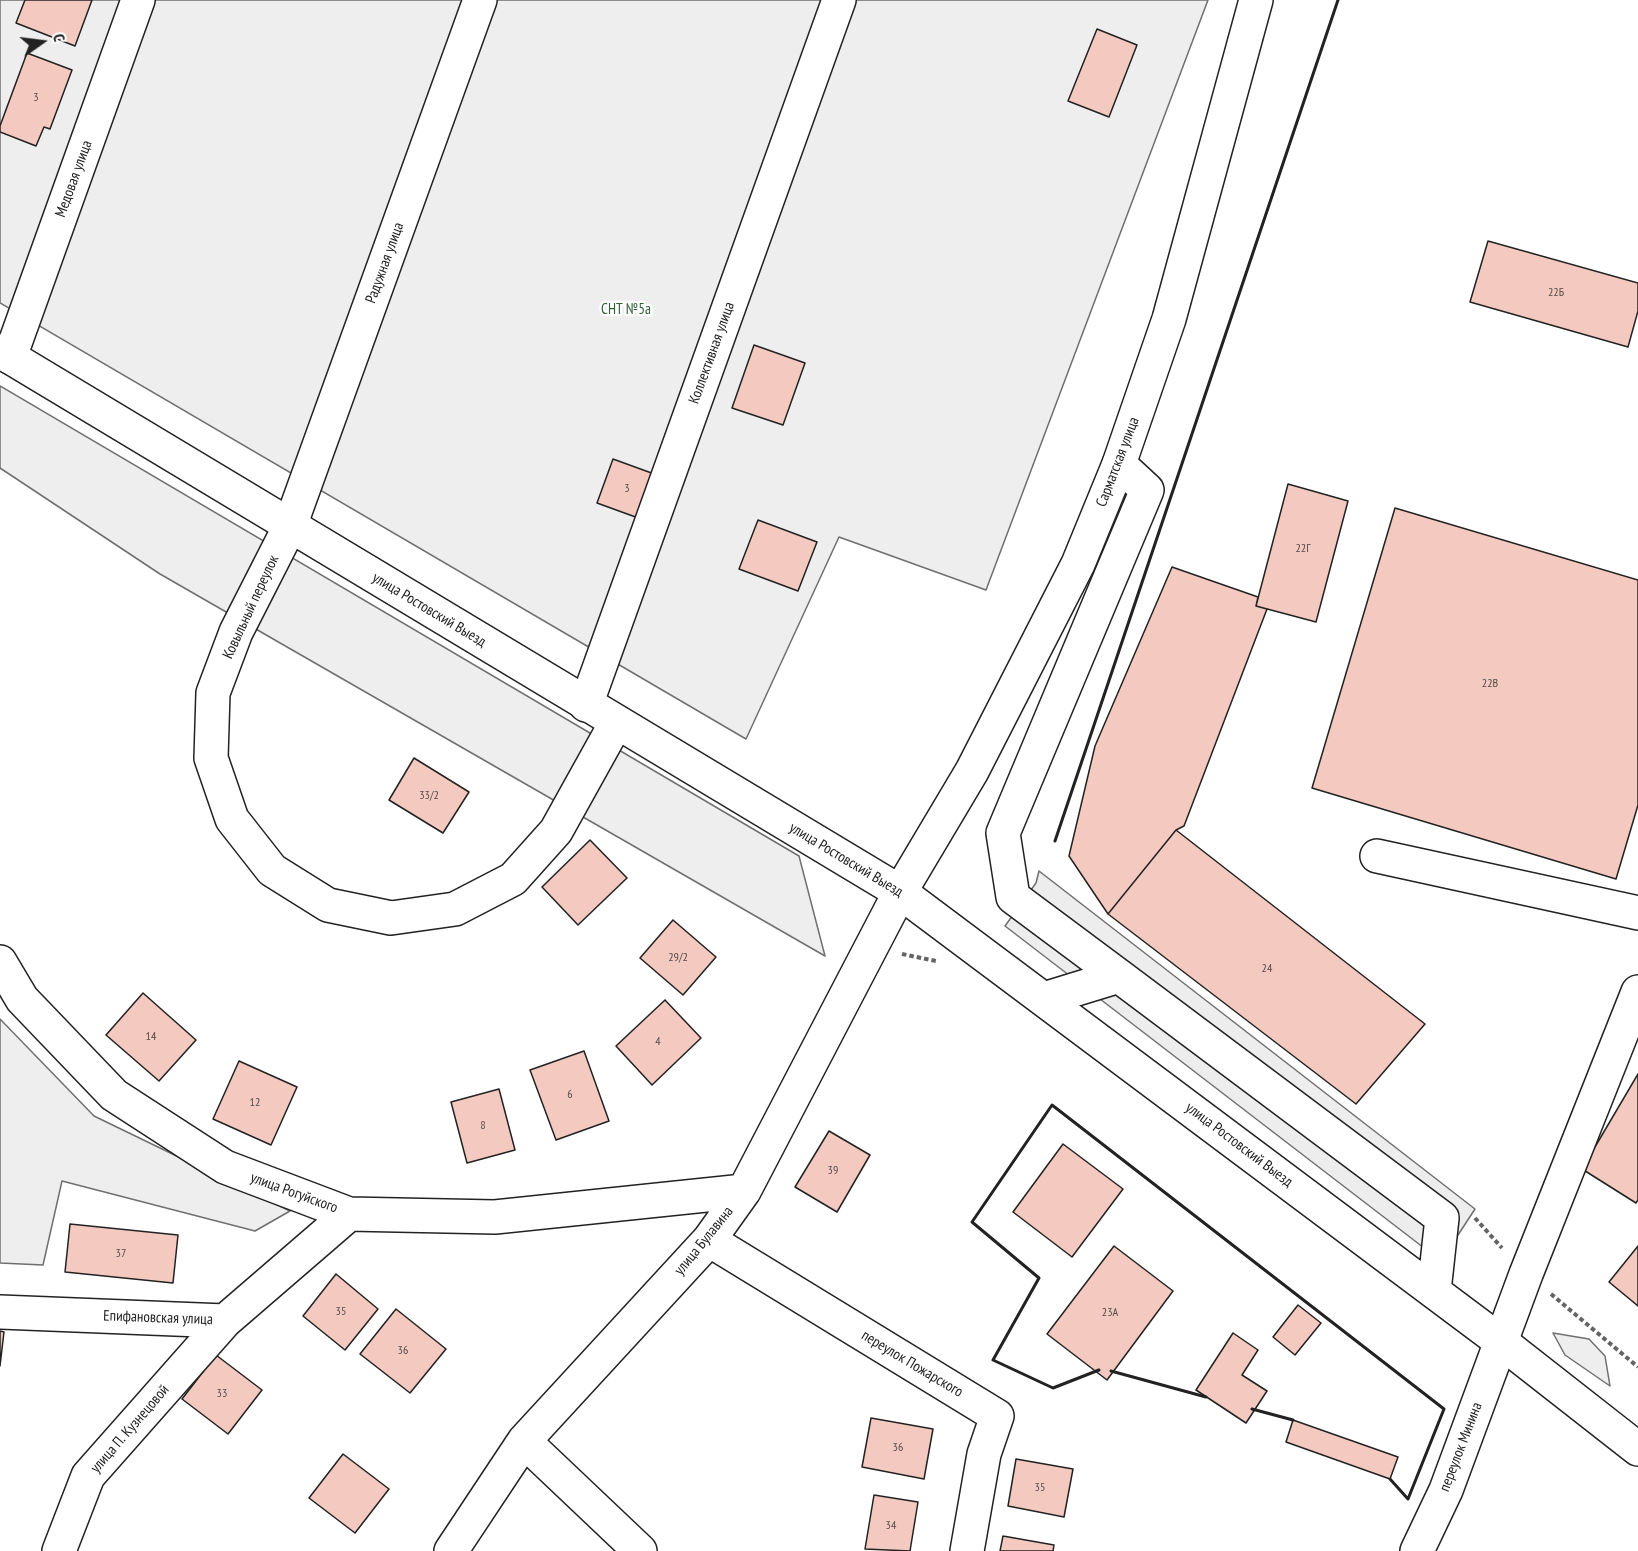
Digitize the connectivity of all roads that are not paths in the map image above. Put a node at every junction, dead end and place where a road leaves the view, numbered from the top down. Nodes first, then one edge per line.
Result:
1 (138, 0) edge
2 (480, 0) edge
3 (839, 0) edge
4 (1256, 0) edge
5 (5, 354) edge
6 (1119, 464) junction
7 (290, 526) junction
8 (586, 705) junction
9 (616, 723) junction
10 (1377, 856) dead end
11 (900, 892) junction
12 (1638, 913) edge
13 (0, 962) edge
14 (1119, 976) junction
15 (1638, 992) edge
16 (1044, 999) junction
17 (744, 1191) junction
18 (349, 1214) junction
19 (709, 1239) junction
20 (1434, 1292) junction
21 (0, 1312) edge
22 (225, 1320) junction
23 (1500, 1341) junction
24 (524, 1441) junction
25 (1638, 1449) edge
26 (59, 1551) edge
27 (452, 1551) edge
28 (640, 1551) edge
29 (967, 1551) edge
30 (1417, 1551) edge

1 - 5 street, Медовая улица
2 - 7 street, Радужная улица
3 - 8 street, Коллективная улица
4 - 6 street, Сарматская улица
5 - 7 street, улица Ростовский Выезд
6 - 11 street, Сарматская улица
6 - 14 street
7 - 8 street, улица Ростовский Выезд
7 - 9 street, Ковыльный переулок
8 - 9 street, улица Ростовский Выезд
9 - 11 street, улица Ростовский Выезд
10 - 12 street
11 - 16 street, улица Ростовский Выезд
11 - 17 street, улица Булавина
13 - 18 street, улица Рогуйского
14 - 16 street
14 - 20 street
15 - 23 street, переулок Минина
16 - 20 street, улица Ростовский Выезд
17 - 18 street, улица Рогуйского
17 - 19 street, улица Булавина
18 - 22 street, Епифановская улица
19 - 24 street, улица Булавина
19 - 29 street, переулок Пожарского
20 - 23 street, улица Ростовский Выезд
21 - 22 street, Епифановская улица
22 - 26 street, улица П. Кузнецовой
23 - 25 street, улица Ростовский Выезд
23 - 30 street, переулок Минина
24 - 27 street, улица Булавина
24 - 28 street

